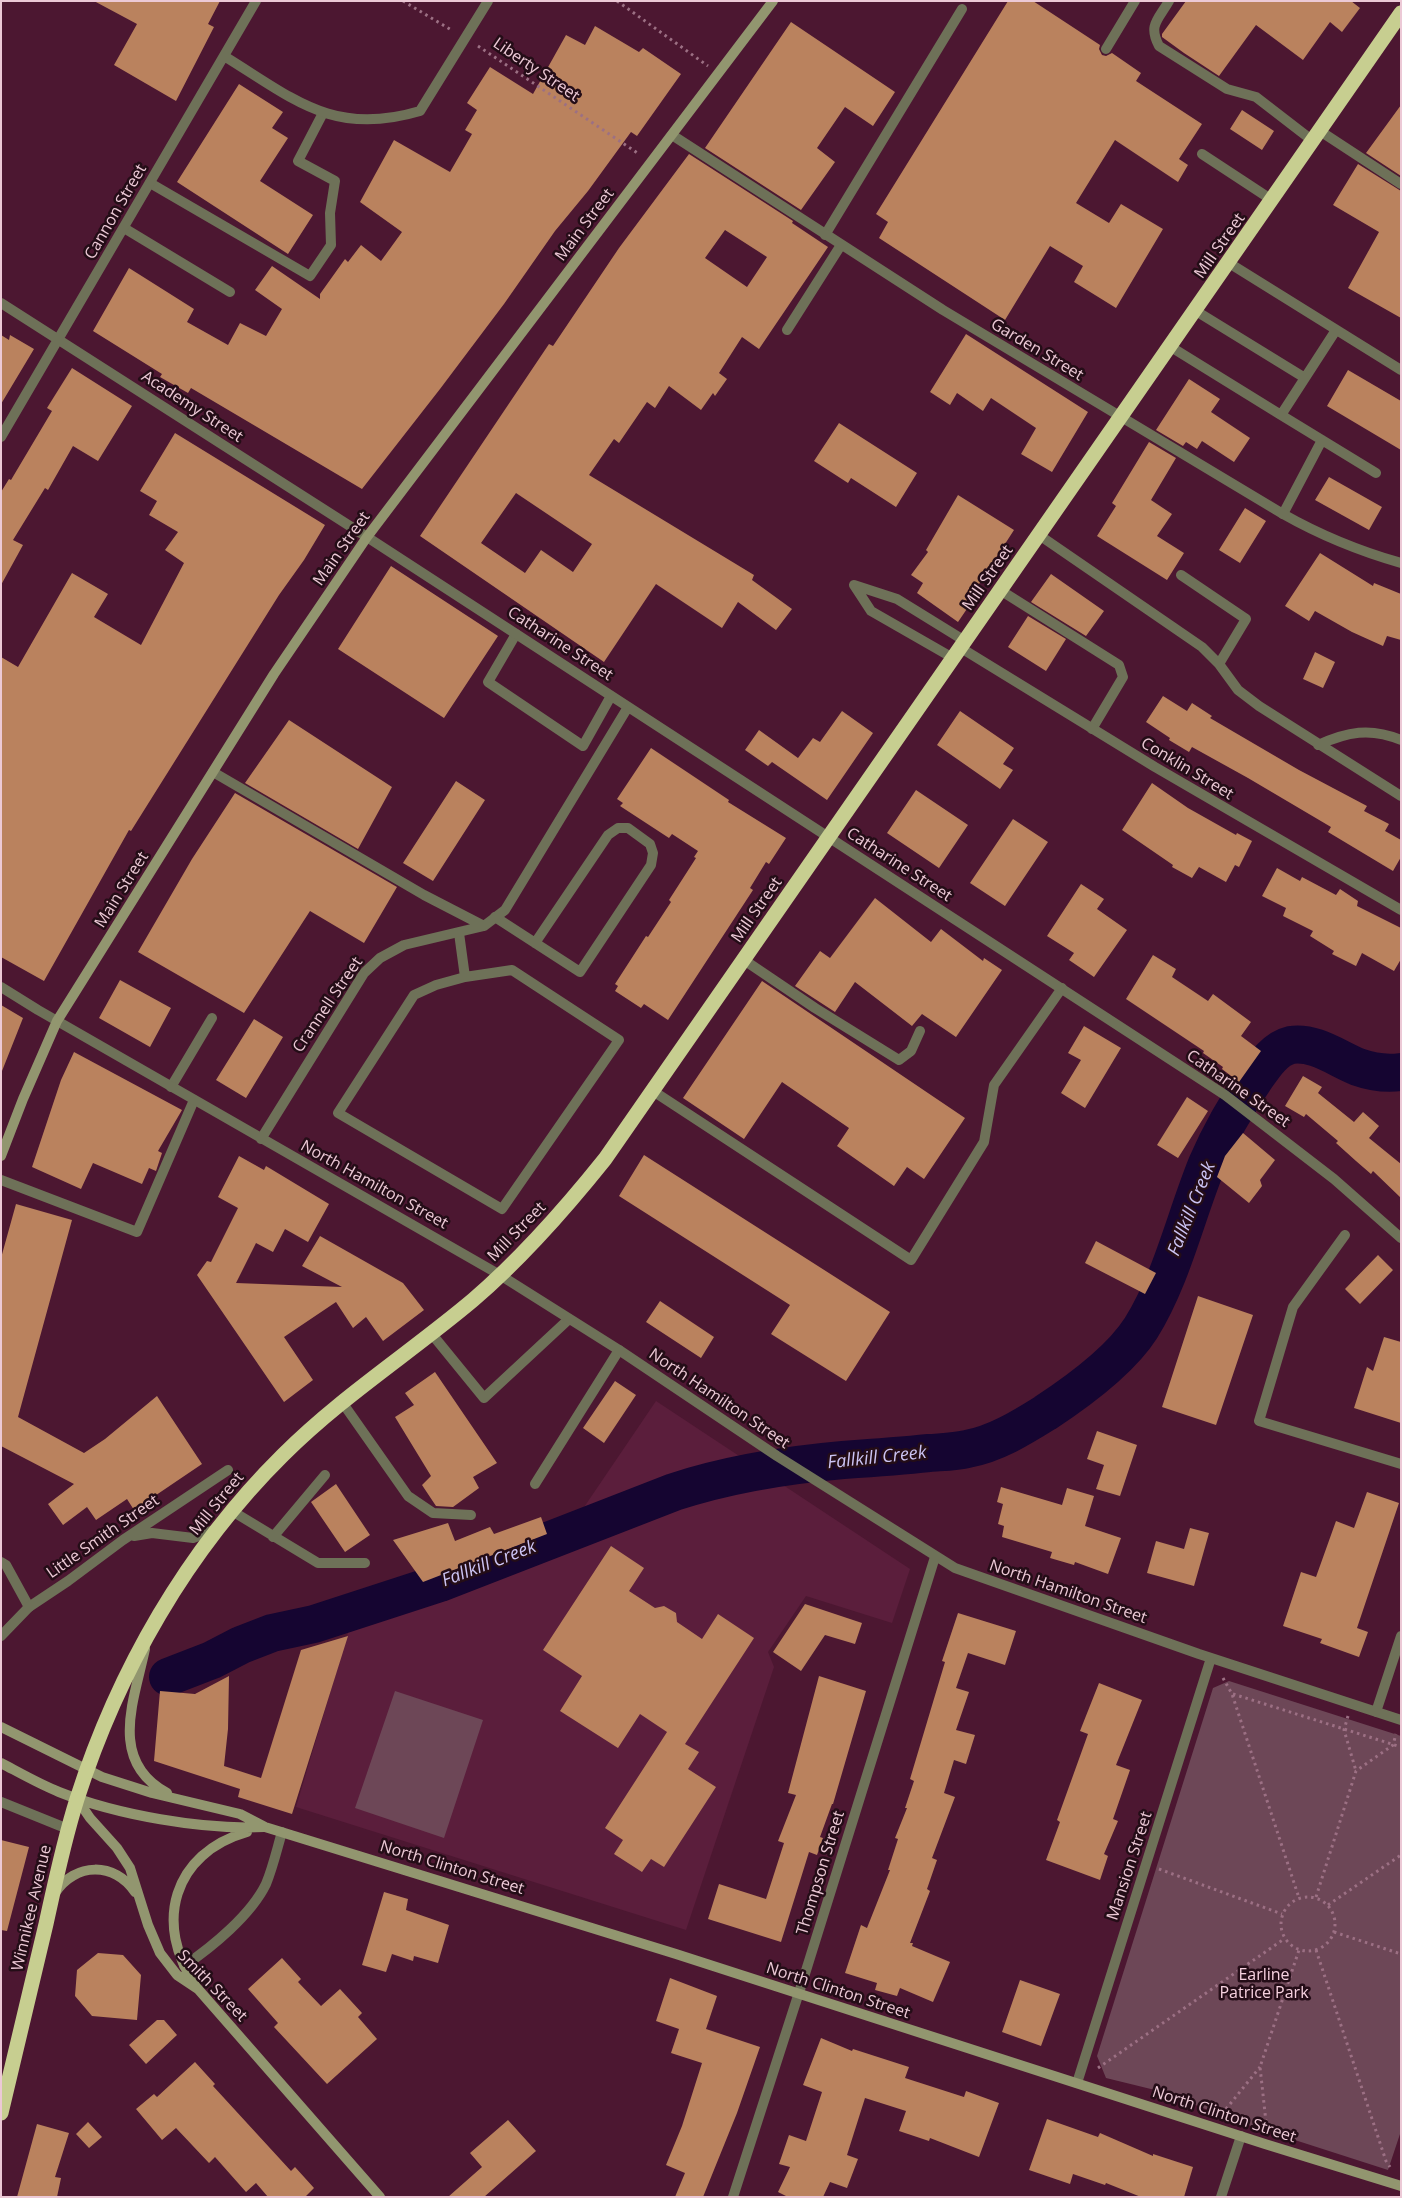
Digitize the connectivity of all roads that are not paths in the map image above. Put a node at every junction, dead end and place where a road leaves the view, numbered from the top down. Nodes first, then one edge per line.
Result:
1 (256, 1) edge
2 (488, 1) edge
3 (773, 1) edge
4 (1135, 1) edge
5 (1169, 1) edge
6 (962, 9) dead end
7 (1401, 13) edge
8 (1106, 49) dead end
9 (224, 56) junction
10 (323, 113) junction
11 (672, 135) junction
12 (1317, 136) junction
13 (1202, 154) dead end
14 (150, 183) junction
15 (1401, 184) edge
16 (1272, 200) junction
17 (124, 228) junction
18 (825, 235) junction
19 (841, 245) junction
20 (1229, 263) junction
21 (230, 292) dead end
22 (1, 303) edge
23 (1196, 311) junction
24 (787, 330) dead end
25 (1336, 330) junction
26 (59, 338) junction
27 (1170, 347) junction
28 (1401, 370) edge
29 (1305, 378) junction
30 (1281, 415) junction
31 (1121, 418) junction
32 (1, 437) edge
33 (1322, 440) junction
34 (1376, 473) dead end
35 (1283, 514) junction
36 (1040, 535) junction
37 (367, 537) junction
38 (1401, 563) edge
39 (1181, 575) dead end
40 (1000, 590) junction
41 (516, 634) junction
42 (960, 649) junction
43 (1219, 664) junction
44 (611, 696) junction
45 (628, 707) junction
46 (1092, 729) junction
47 (1401, 740) edge
48 (1318, 745) junction
49 (213, 772) junction
50 (1401, 796) edge
51 (829, 837) junction
52 (1401, 910) edge
53 (495, 917) junction
54 (484, 926) junction
55 (458, 933) junction
56 (535, 943) junction
57 (744, 960) junction
58 (465, 976) junction
59 (1, 987) edge
60 (1062, 988) junction
61 (212, 1018) dead end
62 (57, 1021) junction
63 (920, 1031) dead end
64 (171, 1087) junction
65 (653, 1091) junction
66 (194, 1100) junction
67 (261, 1139) junction
68 (1, 1156) edge
69 (1, 1180) edge
70 (1345, 1235) dead end
71 (1401, 1238) edge
72 (500, 1275) junction
73 (570, 1318) junction
74 (430, 1334) junction
75 (619, 1350) junction
76 (342, 1402) junction
77 (1401, 1464) edge
78 (228, 1470) dead end
79 (324, 1475) dead end
80 (536, 1484) dead end
81 (232, 1511) junction
82 (471, 1515) dead end
83 (222, 1524) junction
84 (273, 1537) junction
85 (123, 1540) junction
86 (935, 1558) junction
87 (1, 1562) edge
88 (365, 1563) dead end
89 (29, 1607) junction
90 (148, 1635) junction
91 (1, 1636) edge
92 (1401, 1636) edge
93 (1211, 1658) junction
94 (1376, 1712) junction
95 (1401, 1720) edge
96 (1, 1727) edge
97 (1, 1763) edge
98 (87, 1770) junction
99 (77, 1799) junction
100 (181, 1800) junction
101 (1, 1802) edge
102 (265, 1827) junction
103 (68, 1829) junction
104 (282, 1832) junction
105 (52, 1897) junction
106 (142, 1904) junction
107 (184, 1966) junction
108 (198, 1989) junction
109 (799, 1994) junction
110 (1076, 2083) junction
111 (1, 2113) edge
112 (1241, 2136) junction
113 (1401, 2186) edge
114 (380, 2197) edge
115 (733, 2197) edge
116 (1221, 2197) edge

1 - 9 street, Cannon Street
2 - 10 street
3 - 11 street, Main Street
4 - 8 street
5 - 12 street
6 - 18 street
7 - 12 highway, Mill Street
9 - 10 street
9 - 14 street, Cannon Street
10 - 14 street
11 - 18 street, Garden Street
11 - 37 street, Main Street
12 - 15 street
12 - 16 highway, Mill Street
13 - 16 street
14 - 17 street, Cannon Street
16 - 20 highway, Mill Street
17 - 21 street
17 - 26 street, Cannon Street
18 - 19 street, Garden Street
19 - 24 street
19 - 31 street, Garden Street
20 - 23 highway, Mill Street
20 - 25 street
22 - 26 street, Academy Street
23 - 27 highway, Mill Street
23 - 29 street
25 - 28 street
25 - 29 street
26 - 32 street, Cannon Street
26 - 37 street, Academy Street
27 - 30 street
27 - 31 highway, Mill Street
29 - 30 street
30 - 33 street
31 - 35 street, Garden Street
31 - 36 highway, Mill Street
33 - 34 street
33 - 35 street
35 - 38 street, Garden Street
36 - 40 highway, Mill Street
36 - 43 street
37 - 41 street, Catharine Street
37 - 49 street, Main Street
39 - 43 street
40 - 42 highway, Mill Street
40 - 46 street
41 - 44 street, Catharine Street
41 - 44 street
42 - 42 street
42 - 46 street, Conklin Street
42 - 51 highway, Mill Street
43 - 48 street
44 - 45 street, Catharine Street
45 - 51 street, Catharine Street
45 - 53 street, Crannell Street
46 - 52 street, Conklin Street
47 - 48 street
48 - 50 street
49 - 54 street
49 - 62 street, Main Street
51 - 57 highway, Mill Street
51 - 60 street, Catharine Street
53 - 54 street, Crannell Street
53 - 56 street
54 - 55 street, Crannell Street
55 - 58 street
55 - 67 street, Crannell Street
56 - 56 street
57 - 63 street
57 - 65 highway, Mill Street
58 - 58 street
59 - 62 street, North Hamilton Street
60 - 65 street
60 - 71 street, Catharine Street
61 - 64 street
62 - 64 street, North Hamilton Street
62 - 68 street, Main Street
64 - 66 street, North Hamilton Street
65 - 72 highway, Mill Street
66 - 67 street, North Hamilton Street
66 - 69 street
67 - 72 street, North Hamilton Street
70 - 77 street
72 - 73 street, North Hamilton Street
72 - 74 highway, Mill Street
73 - 74 street
73 - 75 street, North Hamilton Street
74 - 76 highway, Mill Street
75 - 80 street
75 - 86 street, North Hamilton Street
76 - 81 highway, Mill Street
76 - 82 street
78 - 85 street, Little Smith Street
79 - 84 street
81 - 83 highway, Mill Street
81 - 84 street
83 - 85 street
83 - 90 highway, Mill Street
84 - 88 street
85 - 89 street, Little Smith Street
86 - 93 street, North Hamilton Street
86 - 109 street, Thompson Street
87 - 89 street
89 - 91 street, Little Smith Street
90 - 98 highway, Mill Street
90 - 100 street
92 - 94 street
93 - 94 street, North Hamilton Street
93 - 110 street, Mansion Street
94 - 95 street, North Hamilton Street
96 - 98 street, North Clinton Street
97 - 99 street, North Clinton Street
98 - 99 highway, Winnikee Avenue
98 - 100 street, North Clinton Street
99 - 102 street, North Clinton Street
99 - 103 highway, Winnikee Avenue
99 - 106 street, Smith Street
100 - 102 street, North Clinton Street
101 - 103 street
102 - 104 street, North Clinton Street
102 - 107 street
103 - 105 highway, Winnikee Avenue
104 - 107 street
104 - 109 street, North Clinton Street
105 - 106 street
105 - 111 highway, Winnikee Avenue
106 - 108 street, Smith Street
107 - 108 street
108 - 114 street, Smith Street
109 - 110 street, North Clinton Street
109 - 115 street, Thompson Street
110 - 112 street, North Clinton Street
112 - 113 street, North Clinton Street
112 - 116 street

